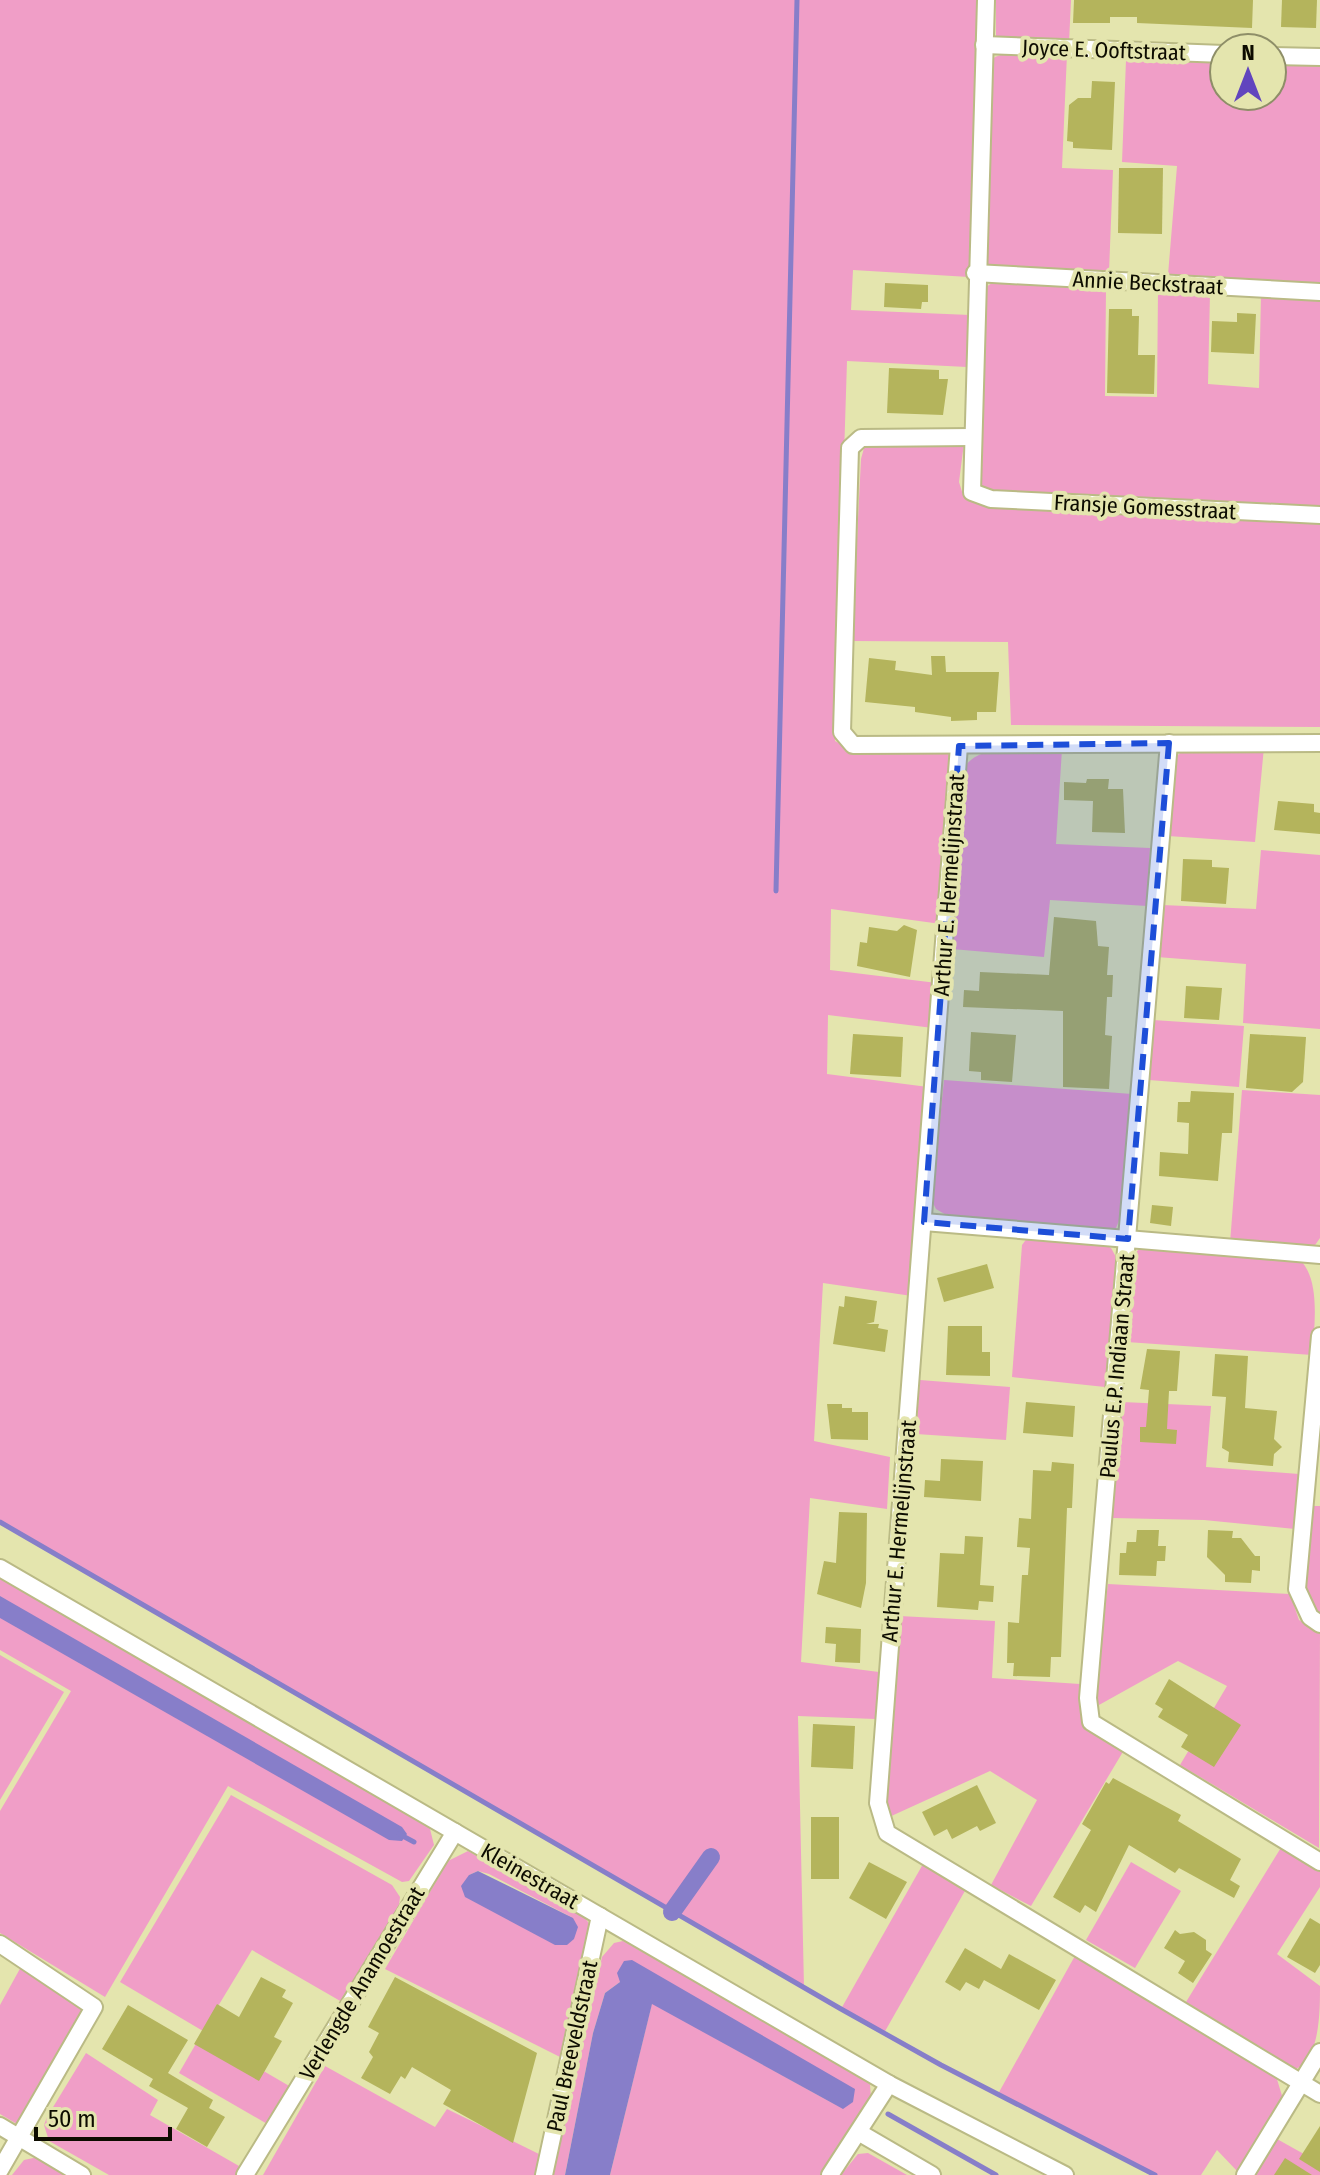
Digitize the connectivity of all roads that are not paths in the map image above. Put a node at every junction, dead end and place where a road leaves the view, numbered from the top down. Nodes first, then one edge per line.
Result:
1 (986, 0) edge
2 (984, 45) junction
3 (1208, 53) edge
4 (1288, 56) edge
5 (1320, 57) edge
6 (975, 273) junction
7 (1320, 292) edge
8 (972, 437) junction
9 (1320, 515) edge
10 (1169, 743) junction
11 (1320, 743) edge
12 (959, 746) junction
13 (924, 1222) junction
14 (1128, 1239) junction
15 (1320, 1255) edge
16 (1320, 1336) edge
17 (0, 1568) edge
18 (1320, 1624) edge
19 (455, 1832) junction
20 (1320, 1862) edge
21 (600, 1916) junction
22 (0, 1944) edge
23 (1320, 2052) edge
24 (1302, 2082) junction
25 (889, 2084) junction
26 (1320, 2094) edge
27 (0, 2126) edge
28 (860, 2133) junction
29 (19, 2138) junction
30 (0, 2170) edge
31 (82, 2175) edge
32 (245, 2175) edge
33 (544, 2175) edge
34 (830, 2175) edge
35 (932, 2175) edge
36 (1065, 2175) edge
37 (1245, 2175) edge

1 - 2 street
2 - 3 street, Joyce E. Ooftstraat
2 - 6 street
4 - 5 street
6 - 7 street, Annie Beckstraat
6 - 8 street
8 - 9 street, Fransje Gomesstraat
8 - 12 street
10 - 11 street
10 - 12 street
10 - 14 street, Paulus E.P. Indiaan Straat
12 - 13 street, Arthur E. Hermelijnstraat
13 - 14 street
13 - 24 street, Arthur E. Hermelijnstraat
14 - 15 street
14 - 20 street, Paulus E.P. Indiaan Straat
16 - 18 street
17 - 19 street, Kleinestraat
19 - 21 street, Kleinestraat
19 - 32 street, Verlengde Anamoestraat
21 - 25 street, Kleinestraat
21 - 33 street, Paul Breeveldstraat
22 - 29 street
23 - 24 street
24 - 26 street, Arthur E. Hermelijnstraat
24 - 37 street
25 - 28 street
25 - 36 street, Kleinestraat
27 - 29 street
28 - 34 street
28 - 35 street
29 - 30 street
29 - 31 street

